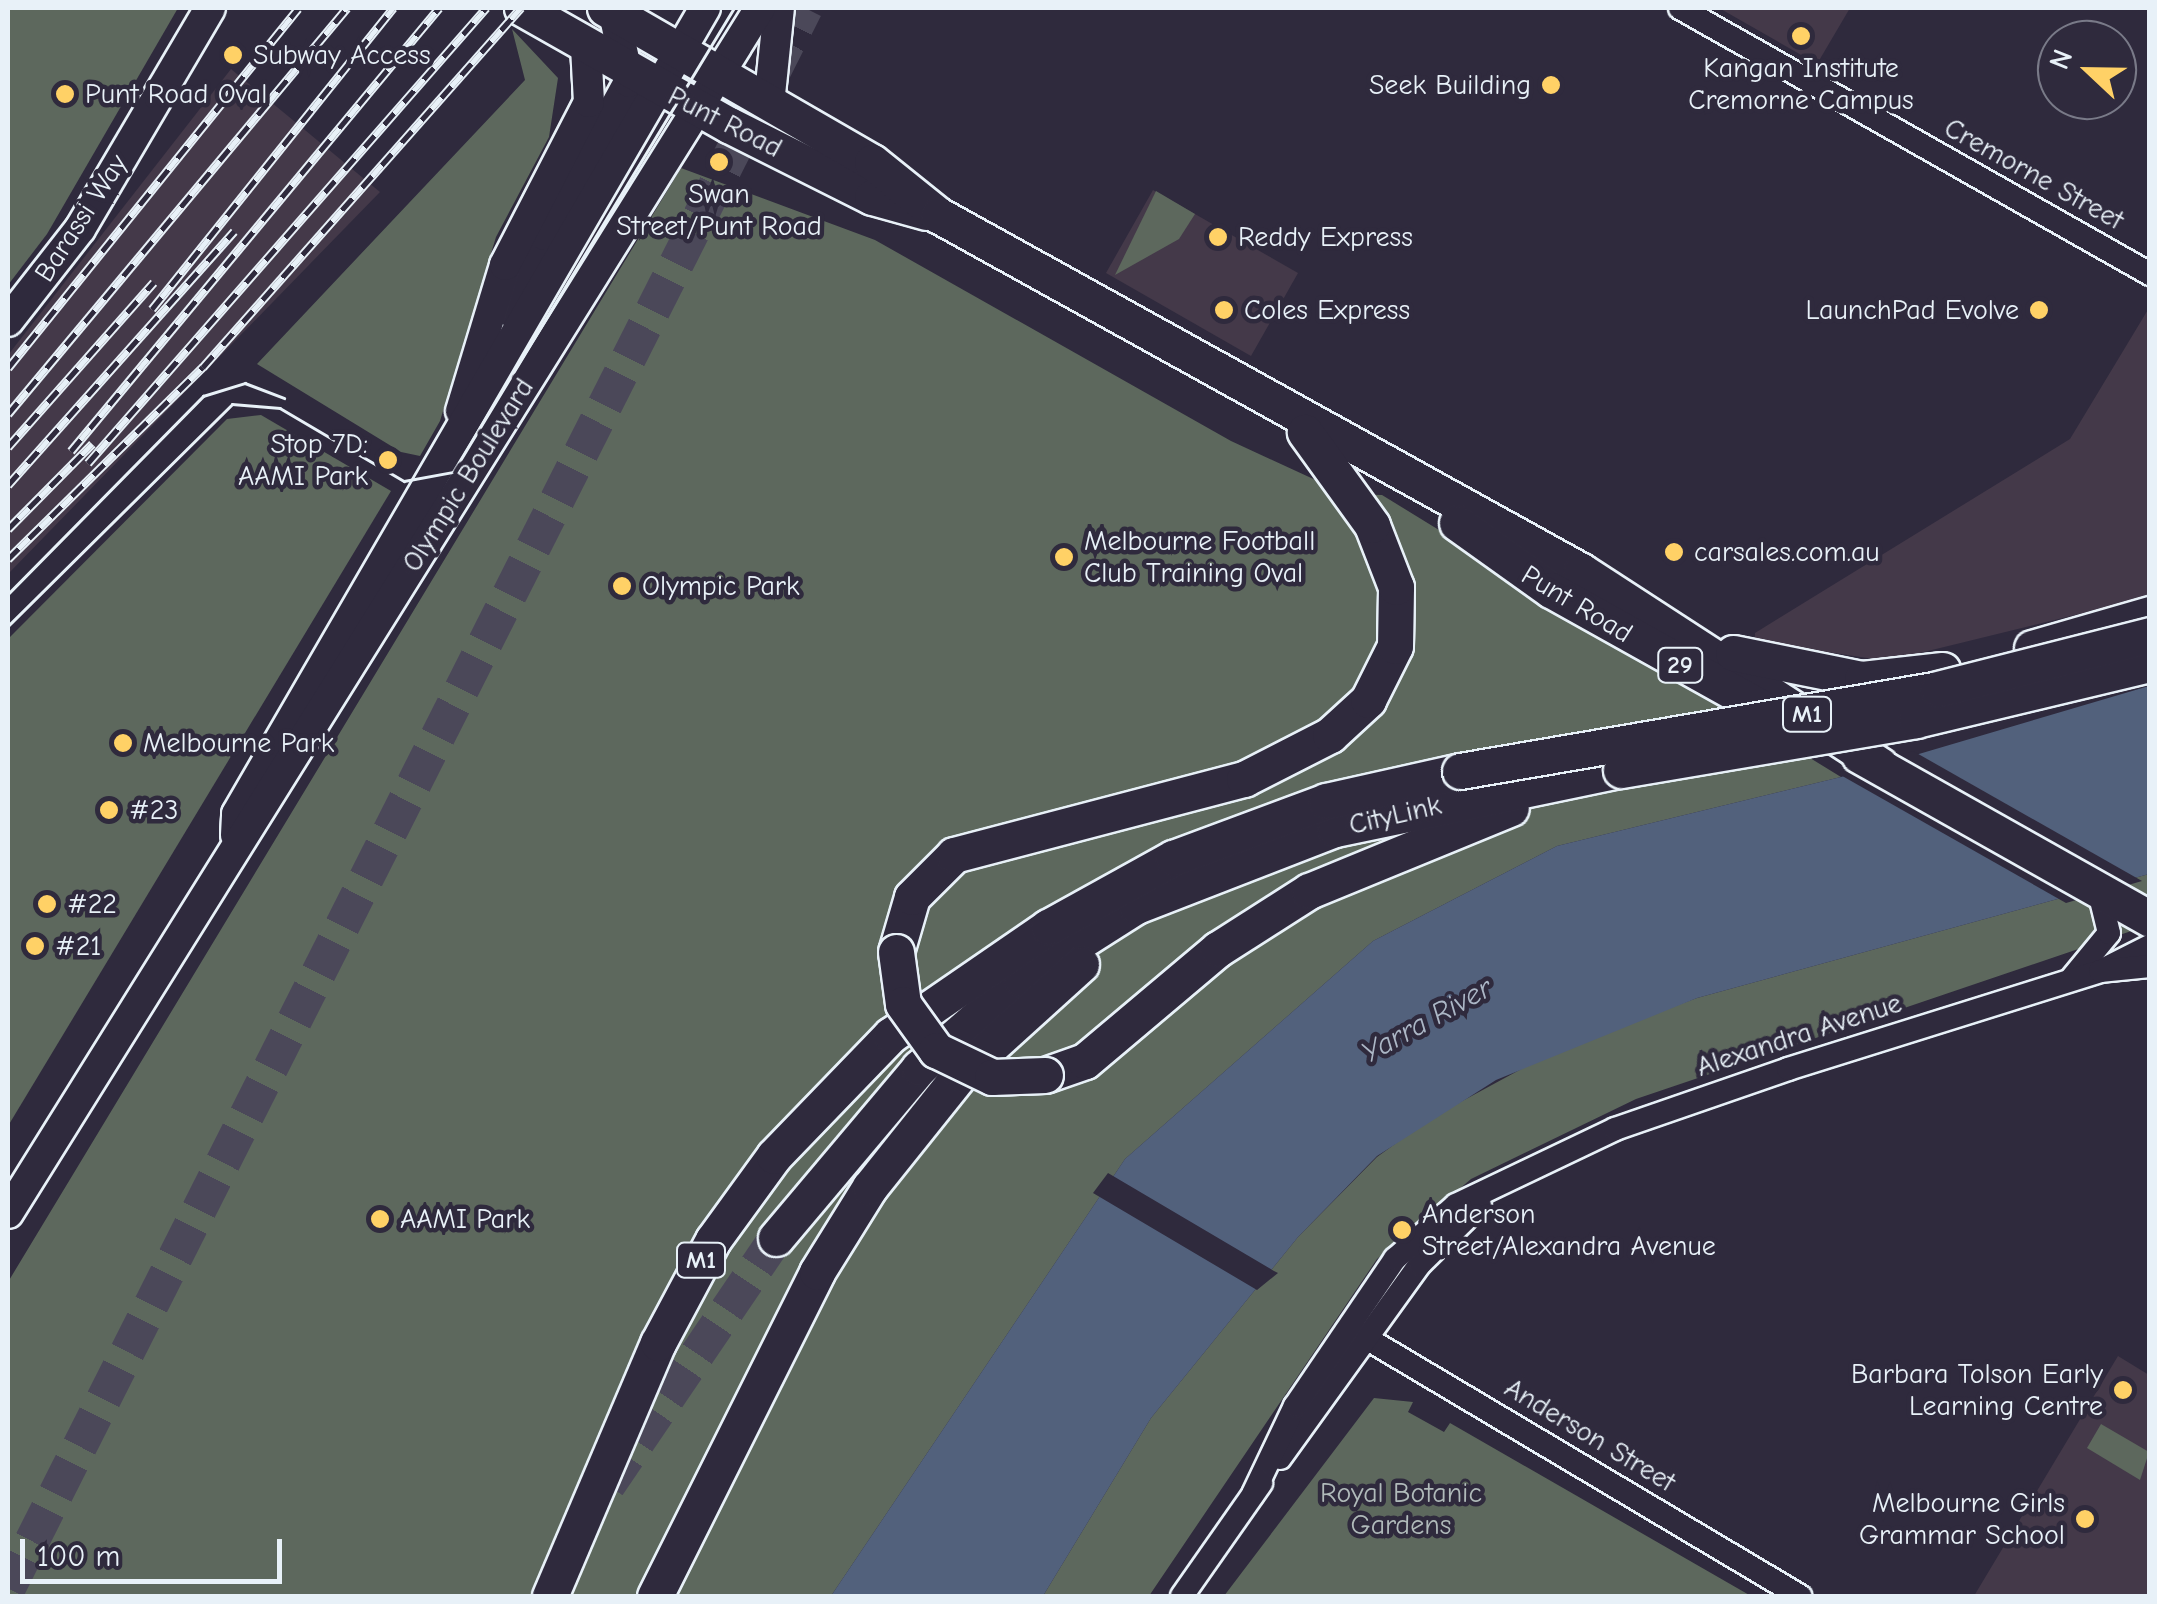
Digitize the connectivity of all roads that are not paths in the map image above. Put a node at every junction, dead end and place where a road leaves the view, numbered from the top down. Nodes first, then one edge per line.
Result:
1 (210, 8) edge
2 (522, 8) edge
3 (704, 8) edge
4 (760, 8) edge
5 (779, 8) edge
6 (1680, 8) edge
7 (610, 10) edge
8 (586, 46) junction
9 (680, 51) junction
10 (718, 72) junction
11 (645, 81) junction
12 (769, 104) junction
13 (694, 107) junction
14 (938, 216) junction
15 (2150, 274) edge
16 (8, 321) edge
17 (482, 336) junction
18 (499, 368) junction
19 (532, 372) junction
20 (1292, 416) junction
21 (453, 438) junction
22 (470, 472) junction
23 (1394, 475) junction
24 (2150, 614) edge
25 (2150, 635) edge
26 (1708, 647) junction
27 (2150, 664) edge
28 (1865, 756) junction
29 (1465, 798) junction
30 (236, 835) junction
31 (1264, 850) junction
32 (2123, 906) edge
33 (2150, 946) edge
34 (2150, 966) edge
35 (2100, 971) junction
36 (2070, 980) junction
37 (8, 1213) edge
38 (776, 1238) tunnel mouth
39 (1358, 1333) junction
40 (553, 1588) edge
41 (655, 1596) edge
42 (1182, 1596) edge
43 (1800, 1596) edge

1 - 16 main road, Barassi Way
2 - 8 highway, Punt Road / 29
3 - 9 main road, Olympic Boulevard
4 - 10 main road, Olympic Boulevard
5 - 12 main road
6 - 15 street, Cremorne Street
7 - 9 highway, Punt Road / 29
7 - 11 main road
8 - 11 highway, Punt Road / 29
8 - 17 main road
9 - 10 highway, Punt Road / 29
9 - 11 main road, Olympic Boulevard
10 - 12 highway, Punt Road / 29
10 - 13 main road, Olympic Boulevard
11 - 13 highway, Punt Road / 29
11 - 18 main road, Olympic Boulevard
12 - 14 highway, Punt Road / 29
13 - 14 highway, Punt Road / 29
13 - 19 main road, Olympic Boulevard
14 - 20 highway, Punt Road / 29
17 - 18 main road
17 - 21 main road
18 - 19 main road
18 - 21 main road, Olympic Boulevard
18 - 22 main road
19 - 22 main road, Olympic Boulevard
20 - 23 highway, Punt Road / 29
20 - 29 highway, bridge
21 - 30 main road, Olympic Boulevard
22 - 30 main road, Olympic Boulevard
23 - 26 highway, Punt Road / 29
23 - 28 highway, Punt Road / 29
24 - 26 highway
25 - 29 highway, M1, bridge
26 - 28 highway, Punt Road / 29
27 - 29 highway, M1, bridge
28 - 32 highway, Punt Road / 29
29 - 31 highway, CityLink / M1
29 - 40 highway, M1
30 - 37 main road, Olympic Boulevard
31 - 38 highway, CityLink / M1
31 - 41 highway
32 - 36 street
33 - 35 street, Alexandra Avenue
34 - 35 street, Alexandra Avenue
35 - 36 street, Alexandra Avenue
36 - 39 street, Alexandra Avenue
39 - 42 street, Alexandra Avenue
39 - 43 street, Anderson Street

